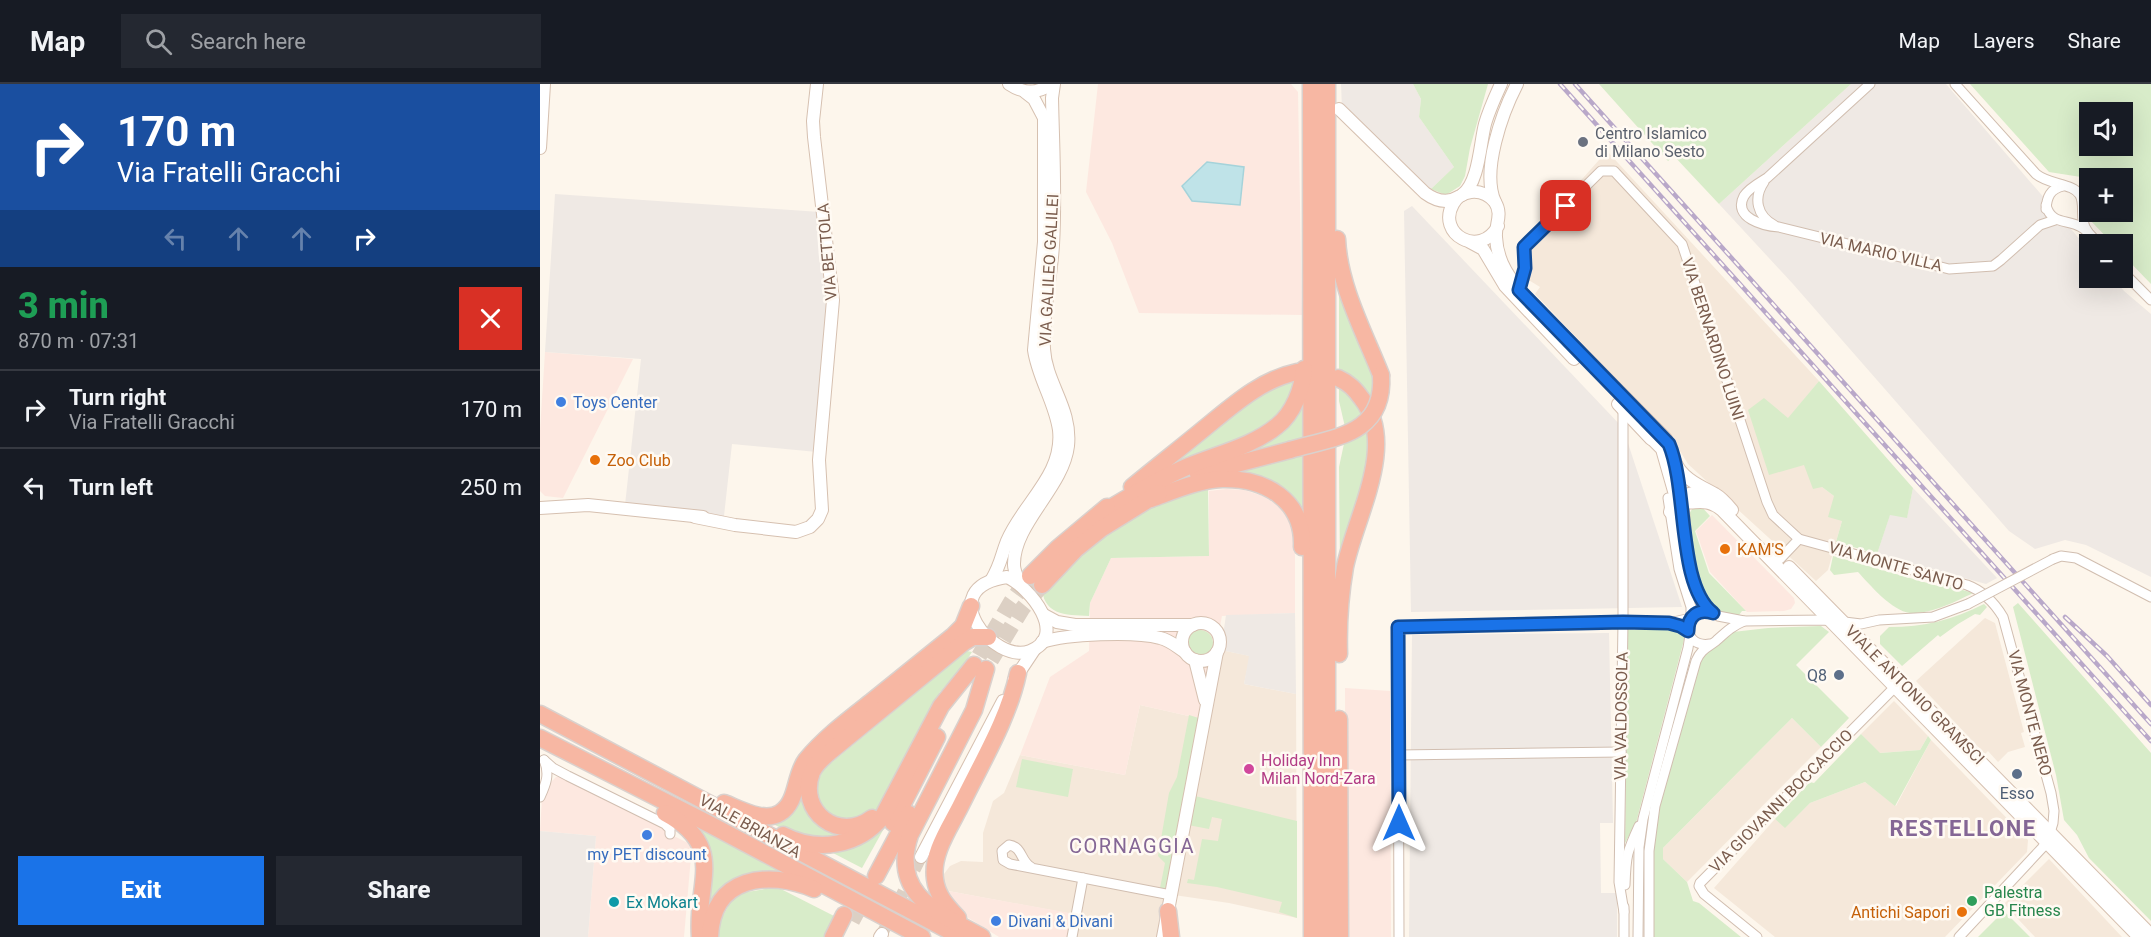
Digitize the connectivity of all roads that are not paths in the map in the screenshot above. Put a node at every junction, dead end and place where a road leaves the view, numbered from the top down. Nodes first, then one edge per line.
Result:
1 (544, 84) edge
2 (817, 84) edge
3 (1009, 84) edge
4 (1052, 84) edge
5 (1311, 84) edge
6 (1327, 84) edge
7 (1501, 84) edge
8 (1870, 84) edge
9 (1955, 84) edge
10 (1516, 85) edge
11 (1025, 92) junction
12 (540, 148) edge
13 (1311, 153) junction
14 (1327, 170) junction
15 (2036, 174) junction
16 (1767, 178) junction
17 (2064, 186) junction
18 (2079, 194) edge
19 (1460, 196) junction
20 (2047, 202) junction
21 (1496, 203) junction
22 (2079, 214) edge
23 (2055, 220) junction
24 (1450, 222) junction
25 (2067, 222) junction
26 (2083, 222) edge
27 (2040, 225) junction
28 (1498, 226) junction
29 (1779, 227) junction
30 (2088, 232) joint
31 (1469, 241) junction
32 (2133, 282) edge
33 (1519, 290) junction
34 (2151, 300) edge
35 (1297, 372) dead end
36 (1338, 378) dead end
37 (1623, 409) junction
38 (1675, 461) junction
39 (1151, 498) junction
40 (1680, 499) junction
41 (1723, 500) junction
42 (540, 508) edge
43 (1671, 512) joint
44 (1100, 514) junction
45 (1798, 539) junction
46 (1780, 559) junction
47 (992, 579) junction
48 (1030, 581) junction
49 (2151, 597) edge
50 (1991, 600) joint
51 (971, 606) junction
52 (1715, 614) junction
53 (1044, 615) junction
54 (1691, 618) junction
55 (1828, 620) junction
56 (1744, 621) junction
57 (1843, 621) junction
58 (1623, 622) junction
59 (1669, 623) junction
60 (1193, 625) junction
61 (1689, 633) junction
62 (988, 637) junction
63 (1719, 637) junction
64 (1710, 644) junction
65 (1038, 646) junction
66 (1008, 652) junction
67 (1217, 652) junction
68 (1190, 656) junction
69 (982, 663) junction
70 (1015, 679) junction
71 (1895, 687) junction
72 (540, 703) edge
73 (1207, 708) junction
74 (540, 714) edge
75 (577, 733) junction
76 (540, 738) edge
77 (1620, 752) junction
78 (1398, 755) junction
79 (542, 759) edge
80 (568, 776) junction
81 (546, 784) junction
82 (681, 788) junction
83 (645, 792) junction
84 (894, 796) junction
85 (540, 797) edge
86 (724, 803) junction
87 (1643, 819) junction
88 (670, 834) dead end
89 (2049, 837) junction
90 (921, 857) tunnel mouth
91 (1031, 867) dead end
92 (872, 874) tunnel mouth
93 (1083, 878) junction
94 (1169, 903) junction
95 (700, 910) junction
96 (872, 910) junction
97 (1624, 912) junction
98 (2151, 935) edge
99 (690, 937) edge
100 (700, 937) edge
101 (710, 937) edge
102 (833, 937) edge
103 (844, 937) edge
104 (922, 937) edge
105 (961, 937) edge
106 (984, 937) edge
107 (1072, 937) edge
108 (1163, 937) edge
109 (1172, 937) edge
110 (1302, 937) edge
111 (1312, 937) edge
112 (1327, 937) edge
113 (1340, 937) edge
114 (1399, 937) edge
115 (1624, 937) edge
116 (1638, 937) edge
117 (1649, 937) edge
118 (1757, 937) edge
119 (1959, 937) edge
120 (2139, 937) edge

1 - 12 main road
2 - 42 main road, VIA BETTOLA
3 - 11 main road
4 - 11 main road
4 - 48 main road, VIA GALILEO GALILEI
5 - 13 highway
6 - 14 highway
7 - 19 main road
8 - 16 street, VIA MARIO VILLA
9 - 15 street
10 - 21 main road
11 - 47 main road, VIA GALILEO GALILEI
13 - 44 highway
13 - 111 highway
14 - 39 highway, bridge
14 - 112 highway
15 - 17 street
15 - 20 street
16 - 29 street
16 - 29 street, VIA MARIO VILLA
17 - 18 street
17 - 20 street
19 - 21 main road
19 - 24 main road
19 - 24 main road
20 - 23 street
20 - 27 street
21 - 28 main road
22 - 25 street
23 - 25 street
23 - 27 street, VIA MARIO VILLA
24 - 31 main road
25 - 30 street
26 - 30 street
27 - 29 street, VIA MARIO VILLA
28 - 31 main road
28 - 33 main road, VIALE ANTONIO GRAMSCI
31 - 37 main road
32 - 34 street
33 - 38 main road, VIALE ANTONIO GRAMSCI
33 - 45 street, VIA BERNARDINO LUINI
35 - 44 highway
36 - 113 highway
37 - 40 main road
37 - 58 street, VIA VALDOSSOLA
38 - 40 main road, VIALE ANTONIO GRAMSCI
38 - 41 main road, VIALE ANTONIO GRAMSCI
39 - 48 highway
39 - 110 highway
40 - 41 main road
40 - 43 main road
40 - 52 main road
40 - 55 main road, VIALE ANTONIO GRAMSCI
41 - 46 main road, VIALE ANTONIO GRAMSCI
43 - 54 street
44 - 48 highway
45 - 46 street
45 - 50 street, VIA MONTE SANTO
46 - 57 main road, VIALE ANTONIO GRAMSCI
47 - 48 main road
47 - 51 main road
48 - 53 main road
49 - 57 street, bridge
50 - 89 street, VIA MONTE NERO
51 - 62 main road
51 - 86 highway
52 - 54 street
52 - 56 street
52 - 63 street
53 - 60 main road
53 - 65 main road
54 - 59 street
54 - 61 street
55 - 56 street
55 - 57 street
55 - 71 main road, VIALE ANTONIO GRAMSCI
56 - 63 street
57 - 89 main road, VIALE ANTONIO GRAMSCI
58 - 59 street
58 - 77 street, VIA VALDOSSOLA
58 - 78 street
59 - 61 street
60 - 67 main road
60 - 68 main road
61 - 64 street
61 - 87 street
62 - 66 main road
62 - 84 highway
63 - 64 street
64 - 117 street
65 - 66 main road
65 - 68 main road
65 - 70 main road
66 - 70 main road
67 - 68 main road
67 - 73 main road
68 - 73 main road
69 - 84 highway
69 - 92 highway
69 - 106 highway
70 - 90 main road
70 - 106 highway
71 - 89 main road, VIALE ANTONIO GRAMSCI
71 - 118 street, VIA GIOVANNI BOCCACCIO
72 - 75 highway
73 - 94 main road
74 - 75 highway, VIALE BRIANZA
75 - 82 highway, VIALE BRIANZA
76 - 83 highway, VIALE BRIANZA
77 - 78 street
77 - 97 street, VIA VALDOSSOLA
78 - 114 street
79 - 80 street
79 - 81 street
80 - 81 street
80 - 88 street
81 - 85 street
82 - 86 highway
82 - 105 highway, VIALE BRIANZA
83 - 95 highway
83 - 96 highway, VIALE BRIANZA
84 - 86 highway
87 - 97 street
87 - 116 street
89 - 98 main road, VIALE ANTONIO GRAMSCI
89 - 119 street
89 - 120 main road, VIALE ANTONIO GRAMSCI
91 - 93 street
93 - 94 street
93 - 107 street
94 - 108 main road
94 - 109 highway
95 - 99 highway
95 - 100 highway
96 - 101 highway
96 - 104 highway, VIALE BRIANZA
97 - 115 street
102 - 103 highway

